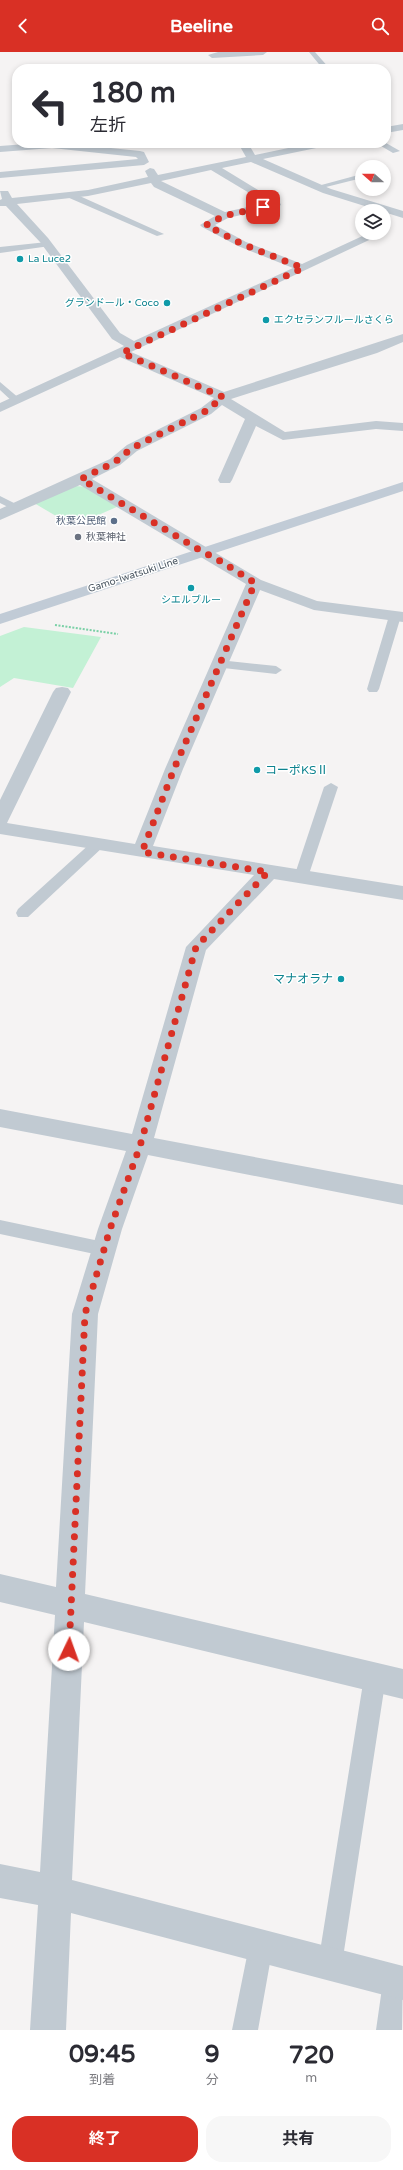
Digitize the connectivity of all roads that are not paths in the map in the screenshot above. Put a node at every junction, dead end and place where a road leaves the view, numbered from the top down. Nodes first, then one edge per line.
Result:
1 (263, 52) edge
2 (312, 52) edge
3 (212, 56) edge
4 (323, 64) edge
5 (403, 127) edge
6 (391, 128) edge
7 (13, 148) edge
8 (81, 148) edge
9 (246, 148) edge
10 (302, 148) edge
11 (390, 148) edge
12 (0, 149) edge
13 (396, 151) dead end
14 (253, 158) junction
15 (144, 162) junction
16 (213, 167) junction
17 (0, 175) edge
18 (355, 178) edge
19 (155, 179) junction
20 (0, 185) edge
21 (318, 188) junction
22 (70, 195) junction
23 (4, 202) edge
24 (224, 216) junction
25 (395, 224) edge
26 (160, 234) dead end
27 (363, 240) edge
28 (47, 244) junction
29 (0, 250) edge
30 (303, 268) junction
31 (403, 338) edge
32 (135, 347) junction
33 (122, 353) junction
34 (0, 385) edge
35 (222, 398) junction
36 (17, 401) junction
37 (0, 408) edge
38 (253, 417) junction
39 (403, 427) edge
40 (81, 479) junction
41 (224, 480) dead end
42 (403, 486) edge
43 (0, 498) edge
44 (16, 508) junction
45 (0, 516) edge
46 (203, 552) junction
47 (255, 583) junction
48 (399, 616) edge
49 (1, 618) edge
50 (219, 664) junction
51 (276, 670) dead end
52 (373, 689) dead end
53 (62, 692) dead end
54 (331, 787) dead end
55 (0, 819) edge
56 (0, 828) edge
57 (98, 844) junction
58 (142, 852) junction
59 (268, 872) junction
60 (302, 877) junction
61 (403, 893) edge
62 (23, 913) dead end
63 (0, 1118) edge
64 (140, 1146) junction
65 (403, 1195) edge
66 (0, 1227) edge
67 (104, 1249) junction
68 (0, 1588) edge
69 (71, 1604) junction
70 (375, 1677) junction
71 (403, 1684) edge
72 (0, 1881) edge
73 (56, 1892) junction
74 (261, 1946) junction
75 (330, 1964) junction
76 (399, 1982) edge
77 (48, 2030) edge
78 (245, 2030) edge
79 (389, 2030) edge

1 - 3 street
2 - 4 lane
5 - 6 street
7 - 12 street
8 - 15 street
9 - 14 street
10 - 14 street
11 - 13 lane
14 - 16 street
14 - 21 street
15 - 17 street
15 - 19 street
16 - 19 street
16 - 24 street
18 - 21 lane
19 - 22 street
19 - 24 street
20 - 23 street
21 - 25 street
22 - 23 street
22 - 26 lane
23 - 28 street
24 - 30 street
27 - 30 street
28 - 29 lane
28 - 32 street
30 - 32 street
31 - 35 street
32 - 33 street
33 - 35 street
33 - 36 street
34 - 36 lane
35 - 38 street
35 - 40 street
36 - 37 street
38 - 39 street
38 - 41 street
40 - 44 street
40 - 46 street
42 - 46 main road, Gamo-Iwatsuki Line
43 - 44 lane
44 - 45 street
46 - 47 street
46 - 49 main road, Gamo-Iwatsuki Line
47 - 48 street
47 - 50 street
48 - 52 lane
50 - 51 lane
50 - 58 street
53 - 55 street
54 - 60 lane
56 - 57 street
57 - 58 street
57 - 62 lane
58 - 59 street
59 - 60 street
59 - 64 street
60 - 61 street
63 - 64 street
64 - 65 street
64 - 67 street
66 - 67 lane
67 - 69 street
68 - 69 street
69 - 70 street
69 - 73 street
70 - 71 street
70 - 75 lane
72 - 73 street
73 - 74 street
73 - 77 street
74 - 75 street
74 - 78 lane
75 - 76 street
76 - 79 lane

